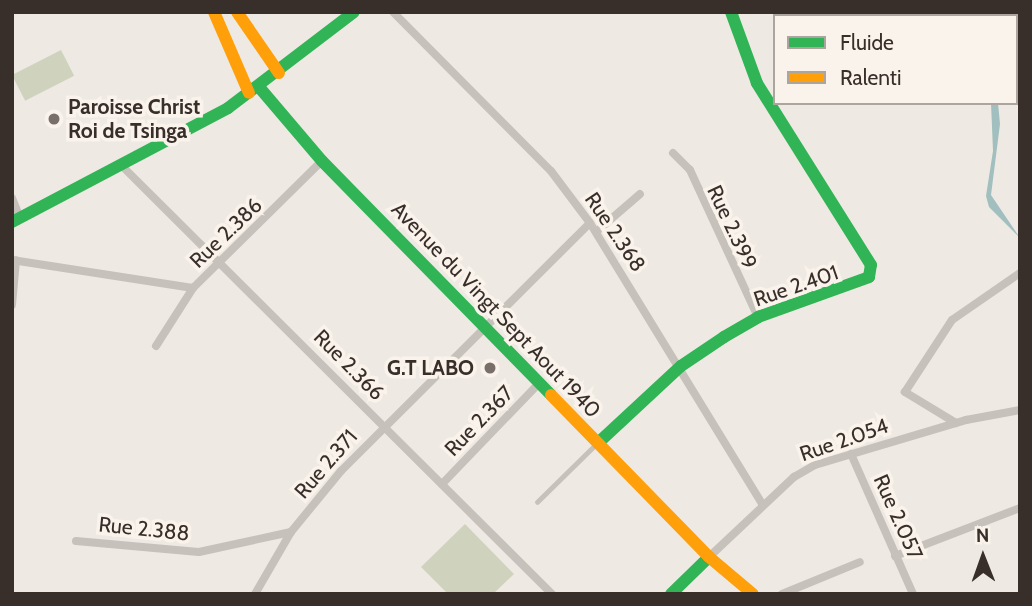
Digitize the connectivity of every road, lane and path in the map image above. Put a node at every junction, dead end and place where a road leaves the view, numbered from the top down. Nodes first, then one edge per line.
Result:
1 (214, 12) edge
2 (237, 12) edge
3 (354, 12) edge
4 (393, 12) edge
5 (730, 12) edge
6 (279, 74) junction
7 (254, 90) junction
8 (673, 153) dead end
9 (322, 161) junction
10 (120, 164) junction
11 (640, 194) dead end
12 (12, 198) edge
13 (16, 220) edge
14 (590, 223) junction
15 (596, 232) junction
16 (14, 260) edge
17 (223, 263) junction
18 (1020, 273) edge
19 (193, 288) junction
20 (12, 305) edge
21 (758, 317) junction
22 (485, 324) junction
23 (156, 346) dead end
24 (681, 366) junction
25 (540, 382) junction
26 (1020, 410) edge
27 (956, 423) junction
28 (384, 425) junction
29 (598, 443) junction
30 (851, 454) junction
31 (442, 484) junction
32 (537, 502) dead end
33 (764, 505) junction
34 (1020, 508) edge
35 (291, 532) junction
36 (76, 541) dead end
37 (895, 556) junction
38 (709, 557) junction
39 (860, 562) dead end
40 (255, 594) edge
41 (552, 594) edge
42 (671, 594) edge
43 (753, 594) edge
44 (782, 594) edge
45 (913, 594) edge

1 - 7 main road, Avenue du Vingt Sept Aout 1940
2 - 6 main road
3 - 6 main road
4 - 14 street, Rue 2.368
5 - 21 main road, Rue 2.401
6 - 7 main road
7 - 9 main road, Avenue du Vingt Sept Aout 1940
7 - 10 main road
8 - 21 street, Rue 2.399
9 - 17 street, Rue 2.386
9 - 22 main road, Avenue du Vingt Sept Aout 1940
10 - 13 main road
10 - 17 street, Rue 2.366
11 - 15 street
12 - 13 street
14 - 15 street, Rue 2.368
14 - 22 street, Rue 2.371
15 - 24 street, Rue 2.368
16 - 19 street, Rue 2.386
16 - 20 street
17 - 19 street, Rue 2.386
17 - 28 street, Rue 2.366
18 - 27 street
19 - 23 street
21 - 24 main road, Rue 2.401
22 - 25 main road, Avenue du Vingt Sept Aout 1940
22 - 28 street, Rue 2.371
24 - 29 main road, Rue 2.401
24 - 33 street, Rue 2.368
25 - 29 main road, Avenue du Vingt Sept Aout 1940
25 - 31 street, Rue 2.367
26 - 27 street, Rue 2.054
27 - 30 street, Rue 2.054
28 - 31 street, Rue 2.366
28 - 35 street, Rue 2.371
29 - 32 lane
29 - 38 main road, Avenue du Vingt Sept Aout 1940
30 - 33 street, Rue 2.054
30 - 37 street, Rue 2.057
31 - 41 street, Rue 2.366
33 - 38 street, Rue 2.054
34 - 37 street
35 - 36 street, Rue 2.388
35 - 40 street, Rue 2.371
37 - 45 street, Rue 2.057
38 - 42 main road
38 - 43 main road, Avenue du Vingt Sept Aout 1940
39 - 44 street

